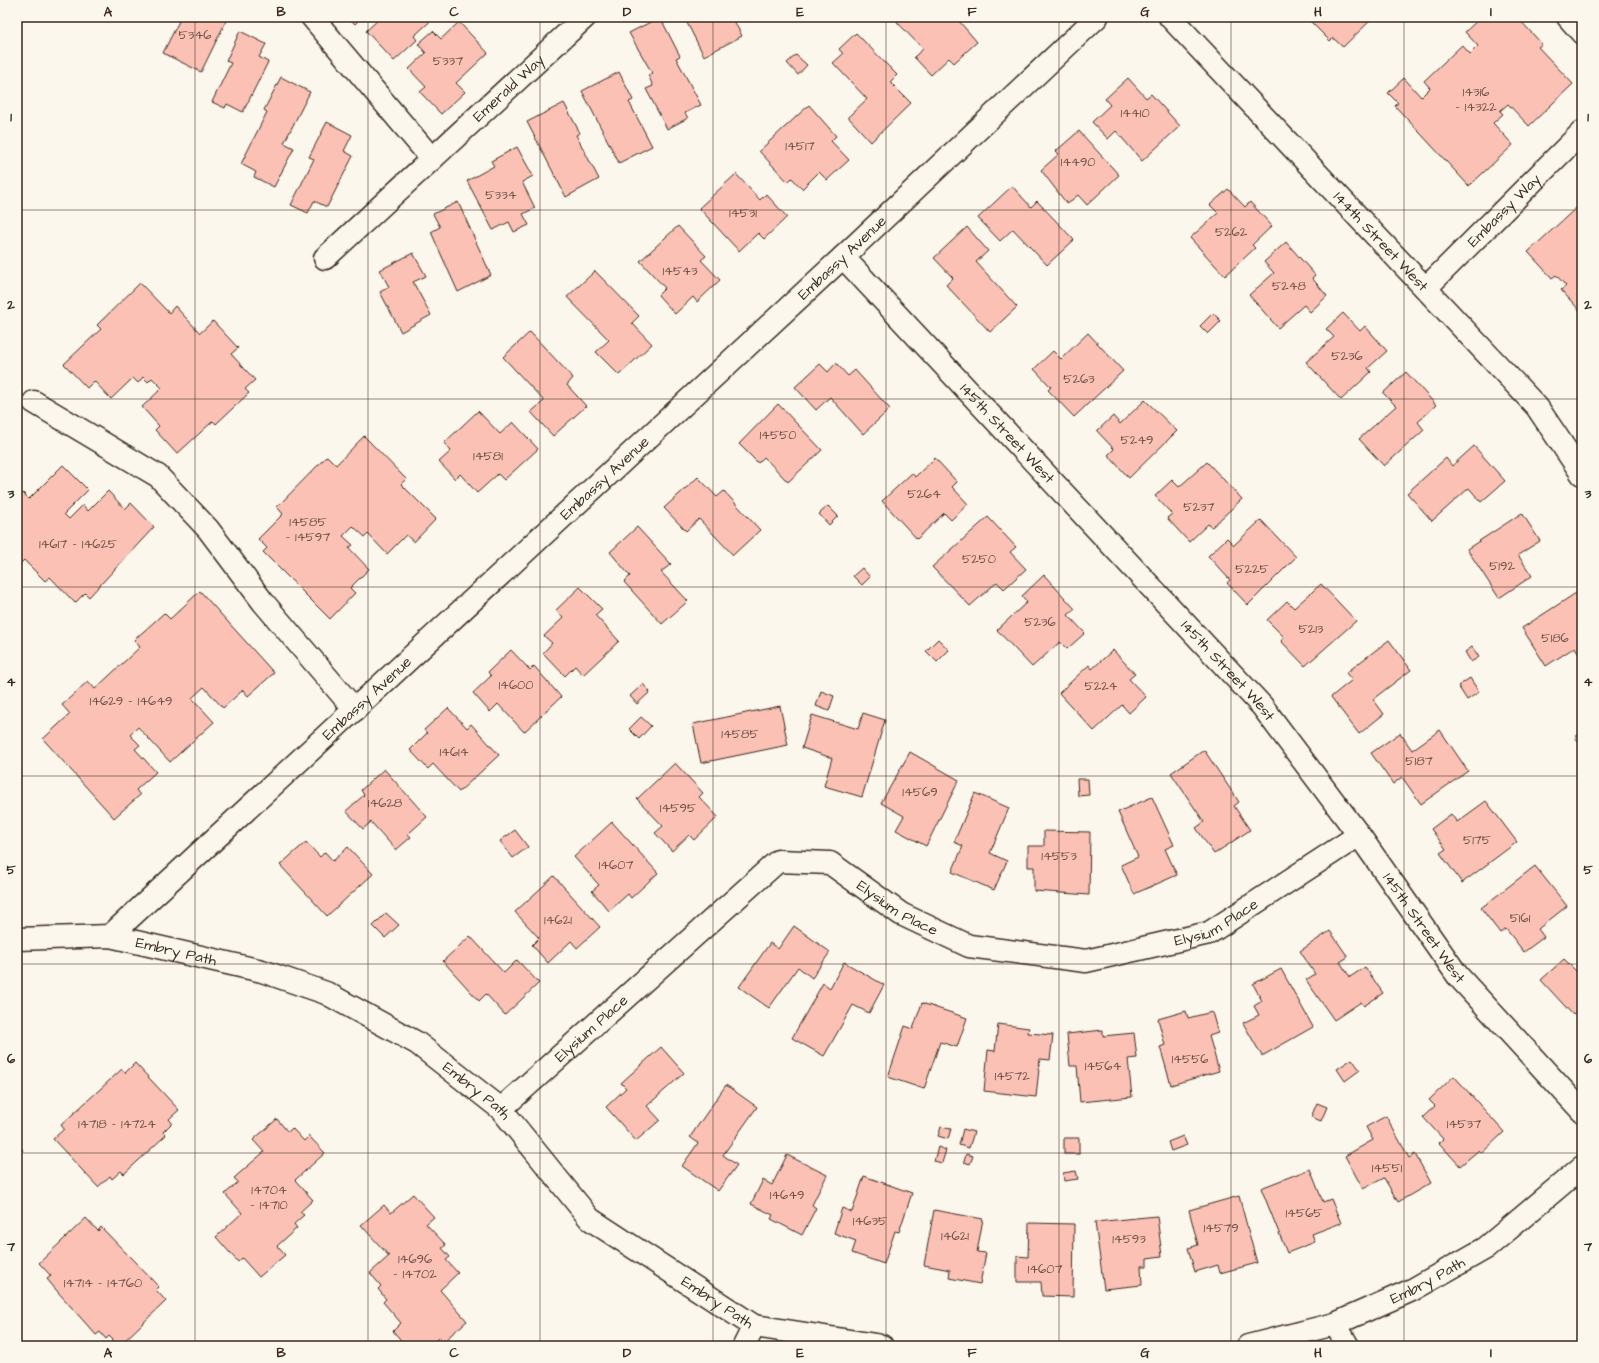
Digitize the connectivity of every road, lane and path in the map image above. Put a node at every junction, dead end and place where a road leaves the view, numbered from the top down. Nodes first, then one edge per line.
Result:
1 (312, 17) edge
2 (585, 17) edge
3 (1097, 17) edge
4 (1170, 17) edge
5 (1568, 17) edge
6 (1582, 33) edge
7 (1582, 132) edge
8 (432, 159) junction
9 (844, 256) junction
10 (325, 258) dead end
11 (1426, 288) junction
12 (34, 402) dead end
13 (1582, 474) edge
14 (355, 710) junction
15 (1359, 835) junction
16 (110, 936) junction
17 (17, 938) edge
18 (501, 1109) junction
19 (1582, 1111) edge
20 (1582, 1167) edge
21 (1335, 1324) junction
22 (754, 1326) junction
23 (744, 1346) edge
24 (882, 1346) edge
25 (1248, 1346) edge
26 (1348, 1346) edge

1 - 8 street
2 - 8 street, Emerald Way
3 - 9 street, Embassy Avenue
4 - 11 street, 144th Street West
5 - 6 street
7 - 11 street, Embassy Way
8 - 10 street, Emerald Way
9 - 14 street, Embassy Avenue
9 - 15 street, 145th Street West
11 - 13 street, 144th Street West
12 - 14 street
14 - 16 street, Embassy Avenue
15 - 18 street, Elysium Place
15 - 19 street, 145th Street West
16 - 17 street, Embry Path
16 - 18 street, Embry Path
18 - 22 street, Embry Path
20 - 21 street, Embry Path
21 - 25 street, Embry Path
21 - 26 street
22 - 23 street
22 - 24 street, Embry Path

